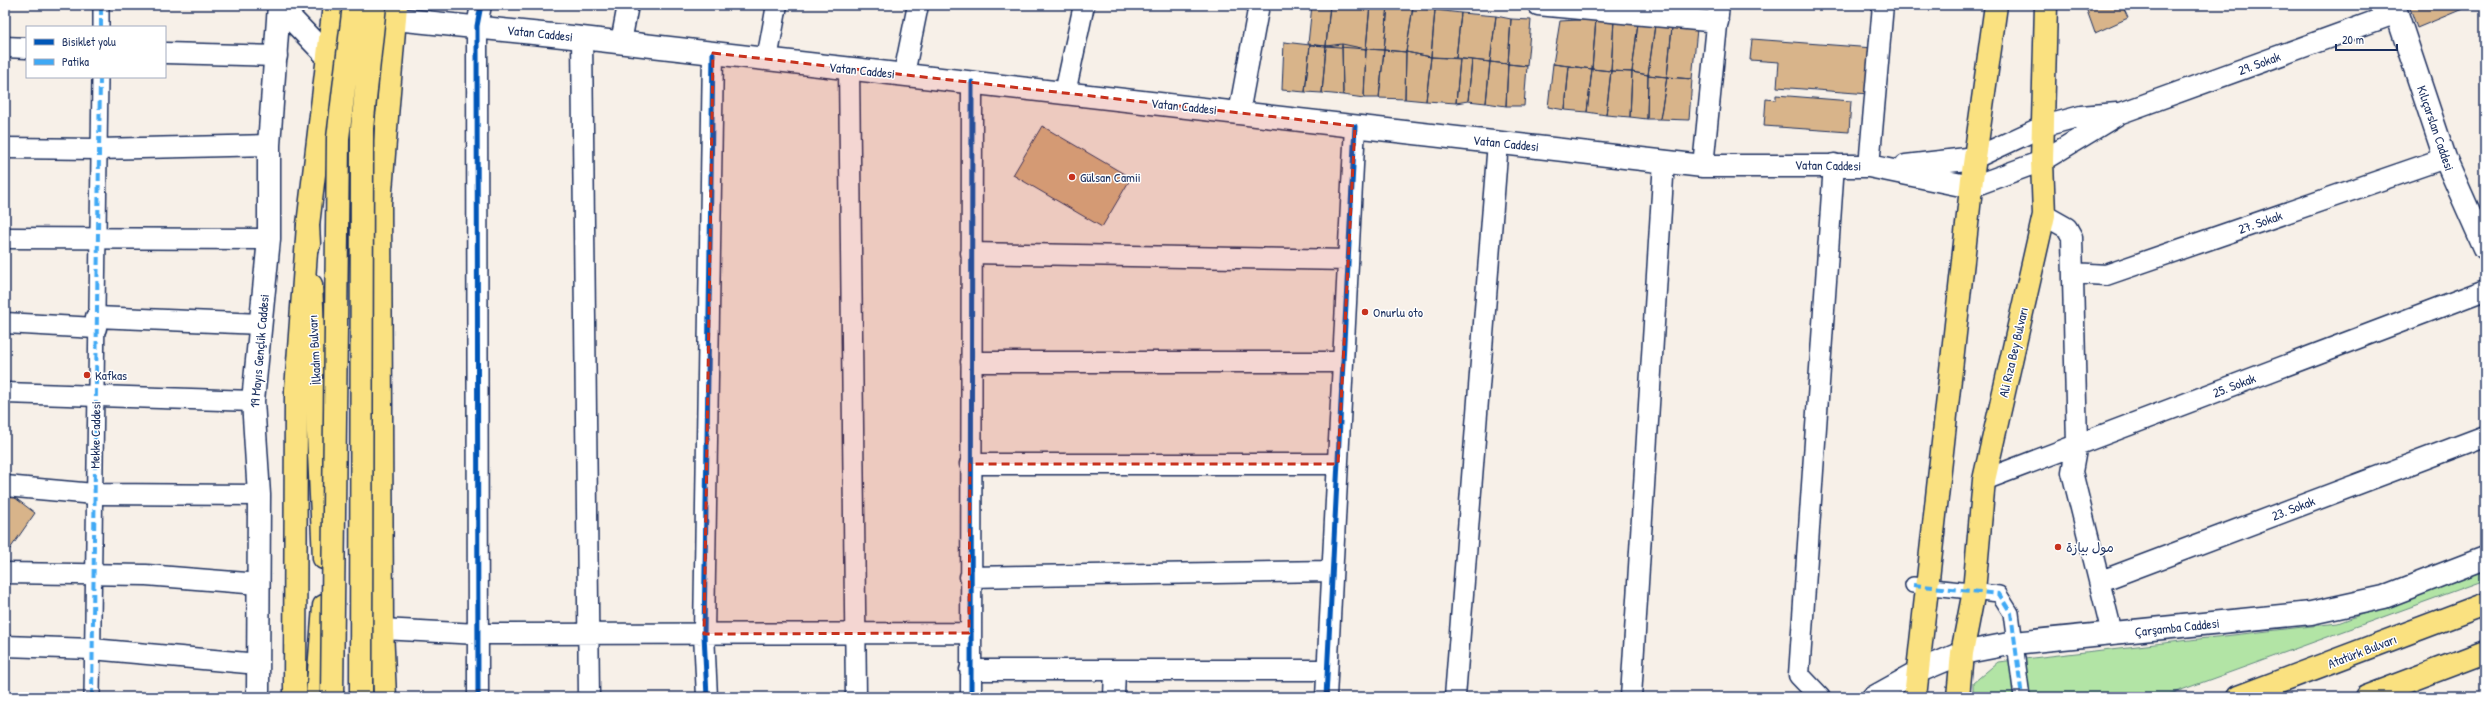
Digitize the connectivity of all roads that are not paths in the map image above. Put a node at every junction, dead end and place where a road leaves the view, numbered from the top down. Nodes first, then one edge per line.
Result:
1 (101, 5) edge
2 (279, 5) edge
3 (334, 5) edge
4 (354, 5) edge
5 (375, 5) edge
6 (481, 5) edge
7 (628, 5) edge
8 (777, 5) edge
9 (918, 5) edge
10 (1084, 5) edge
11 (1259, 5) edge
12 (1538, 5) edge
13 (1883, 5) edge
14 (1996, 5) edge
15 (2046, 5) edge
16 (2396, 9) edge
17 (396, 12) edge
18 (1718, 13) edge
19 (100, 26) edge
20 (476, 26) junction
21 (582, 38) junction
22 (621, 42) junction
23 (5, 47) edge
24 (26, 48) edge
25 (166, 53) edge
26 (712, 53) junction
27 (392, 55) junction
28 (277, 56) junction
29 (328, 56) junction
30 (767, 59) junction
31 (849, 68) junction
32 (904, 74) junction
33 (100, 78) edge
34 (972, 82) junction
35 (1065, 93) junction
36 (1239, 113) junction
37 (2121, 113) junction
38 (1355, 126) junction
39 (2044, 126) junction
40 (1498, 142) junction
41 (269, 144) junction
42 (5, 148) edge
43 (98, 149) junction
44 (1975, 158) junction
45 (2445, 158) junction
46 (1664, 161) junction
47 (2042, 161) junction
48 (1834, 164) junction
49 (1703, 166) junction
50 (1878, 167) junction
51 (1971, 188) junction
52 (2044, 215) junction
53 (308, 225) junction
54 (97, 237) junction
55 (5, 238) edge
56 (269, 239) junction
57 (2485, 248) edge
58 (971, 254) junction
59 (1348, 260) junction
60 (2073, 272) junction
61 (2485, 290) edge
62 (5, 322) edge
63 (96, 323) junction
64 (260, 324) junction
65 (970, 362) junction
66 (1343, 362) junction
67 (5, 393) edge
68 (95, 395) junction
69 (253, 401) junction
70 (2485, 436) edge
71 (2077, 444) junction
72 (970, 464) junction
73 (1338, 464) junction
74 (1984, 480) junction
75 (5, 486) edge
76 (94, 494) junction
77 (259, 495) junction
78 (2485, 558) edge
79 (1332, 571) junction
80 (5, 573) edge
81 (93, 575) junction
82 (970, 577) junction
83 (2101, 581) junction
84 (259, 584) junction
85 (1920, 586) junction
86 (1974, 591) junction
87 (2485, 604) edge
88 (382, 629) junction
89 (970, 633) junction
90 (2112, 633) junction
91 (478, 634) junction
92 (587, 634) junction
93 (704, 634) junction
94 (856, 634) junction
95 (2014, 643) junction
96 (5, 646) edge
97 (92, 649) junction
98 (2485, 652) edge
99 (1962, 653) junction
100 (258, 664) junction
101 (970, 670) junction
102 (1115, 670) junction
103 (1327, 670) junction
104 (1917, 672) junction
105 (92, 697) edge
106 (258, 697) edge
107 (295, 697) edge
108 (316, 697) edge
109 (332, 697) edge
110 (361, 697) edge
111 (385, 697) edge
112 (478, 697) edge
113 (589, 697) edge
114 (707, 697) edge
115 (856, 697) edge
116 (971, 697) edge
117 (1114, 697) edge
118 (1326, 697) edge
119 (1455, 697) edge
120 (1631, 697) edge
121 (1820, 697) edge
122 (1872, 697) edge
123 (1915, 697) edge
124 (1958, 697) edge
125 (2022, 697) edge
126 (2238, 697) edge
127 (2366, 697) edge

1 - 19 street
2 - 28 main road, 19 Mayıs Gençlik Caddesi
2 - 29 main road
3 - 29 main road, İlkadım Bulvarı
4 - 109 main road, İlkadım Bulvarı, bridge
5 - 110 main road, bridge
6 - 20 street
7 - 22 street
8 - 30 street
9 - 32 street
10 - 35 street
11 - 36 street
12 - 18 street
13 - 50 street
14 - 44 main road
15 - 39 main road, Ali Rıza Bey Bulvarı
16 - 37 street, 29. Sokak
16 - 45 main road, Kılıçarslan Caddesi
17 - 20 main road, Vatan Caddesi
17 - 27 main road
18 - 49 street
20 - 21 main road, Vatan Caddesi
20 - 91 street
21 - 22 main road, Vatan Caddesi
21 - 92 street
22 - 26 main road, Vatan Caddesi
23 - 24 street
25 - 28 street
26 - 30 main road, Vatan Caddesi
26 - 93 street
27 - 29 main road
27 - 88 main road
28 - 41 main road, 19 Mayıs Gençlik Caddesi
29 - 53 main road, İlkadım Bulvarı
30 - 31 main road, Vatan Caddesi
31 - 32 main road, Vatan Caddesi
31 - 94 street
32 - 34 main road, Vatan Caddesi
33 - 43 street, Mekke Caddesi
34 - 35 main road, Vatan Caddesi
34 - 58 street
35 - 36 main road, Vatan Caddesi
36 - 38 main road, Vatan Caddesi
37 - 39 street
37 - 47 street
38 - 40 main road, Vatan Caddesi
38 - 59 street
39 - 44 street
39 - 47 main road, Ali Rıza Bey Bulvarı
40 - 46 main road, Vatan Caddesi
40 - 119 street
41 - 43 street
41 - 56 main road, 19 Mayıs Gençlik Caddesi
42 - 43 street
43 - 54 street, Mekke Caddesi
44 - 50 main road
44 - 51 main road
45 - 57 main road, Kılıçarslan Caddesi
45 - 60 street, 27. Sokak
46 - 49 main road, Vatan Caddesi
46 - 120 street
47 - 51 street
47 - 52 main road, Ali Rıza Bey Bulvarı
48 - 49 main road, Vatan Caddesi
48 - 50 main road, Vatan Caddesi
48 - 121 street
50 - 51 main road, Vatan Caddesi
51 - 85 main road
52 - 60 street
52 - 74 main road, Ali Rıza Bey Bulvarı
53 - 107 main road
53 - 108 main road, İlkadım Bulvarı
54 - 55 street
54 - 56 street
54 - 63 street, Mekke Caddesi
56 - 64 main road, 19 Mayıs Gençlik Caddesi
58 - 59 street
58 - 65 street
59 - 66 street
60 - 71 street
61 - 71 street, 25. Sokak
62 - 63 street
63 - 64 street
63 - 68 street, Mekke Caddesi
64 - 69 main road, 19 Mayıs Gençlik Caddesi
65 - 66 street
65 - 72 street
66 - 73 street
67 - 68 street
68 - 69 street
68 - 76 street, Mekke Caddesi
69 - 77 main road, 19 Mayıs Gençlik Caddesi
70 - 83 street, 23. Sokak
71 - 74 street, 25. Sokak
71 - 83 street
72 - 73 street
72 - 82 street
73 - 79 street
74 - 86 main road, Ali Rıza Bey Bulvarı
75 - 76 street
76 - 77 street
76 - 81 street, Mekke Caddesi
77 - 84 main road, 19 Mayıs Gençlik Caddesi
78 - 90 main road, Çarşamba Caddesi
79 - 82 street
79 - 103 street
80 - 81 street
81 - 84 street
81 - 97 street, Mekke Caddesi
82 - 89 street
83 - 90 street
84 - 100 main road, 19 Mayıs Gençlik Caddesi
85 - 86 street
85 - 104 main road
86 - 95 street
86 - 99 main road, Ali Rıza Bey Bulvarı
87 - 126 main road, Atatürk Bulvarı
88 - 91 street
88 - 111 main road
89 - 94 street
89 - 101 street
90 - 95 main road, Çarşamba Caddesi
91 - 92 street
91 - 112 street
92 - 93 street
92 - 113 street
93 - 94 street
93 - 114 street
94 - 115 street
95 - 99 main road, Çarşamba Caddesi
95 - 125 street
96 - 97 street
97 - 100 street
97 - 105 street, Mekke Caddesi
98 - 127 main road
99 - 104 main road, Çarşamba Caddesi
99 - 124 main road, Ali Rıza Bey Bulvarı
100 - 106 main road, 19 Mayıs Gençlik Caddesi
101 - 102 street
101 - 116 street
102 - 103 street
102 - 117 street
103 - 118 street
104 - 122 street, Çarşamba Caddesi
104 - 123 main road

